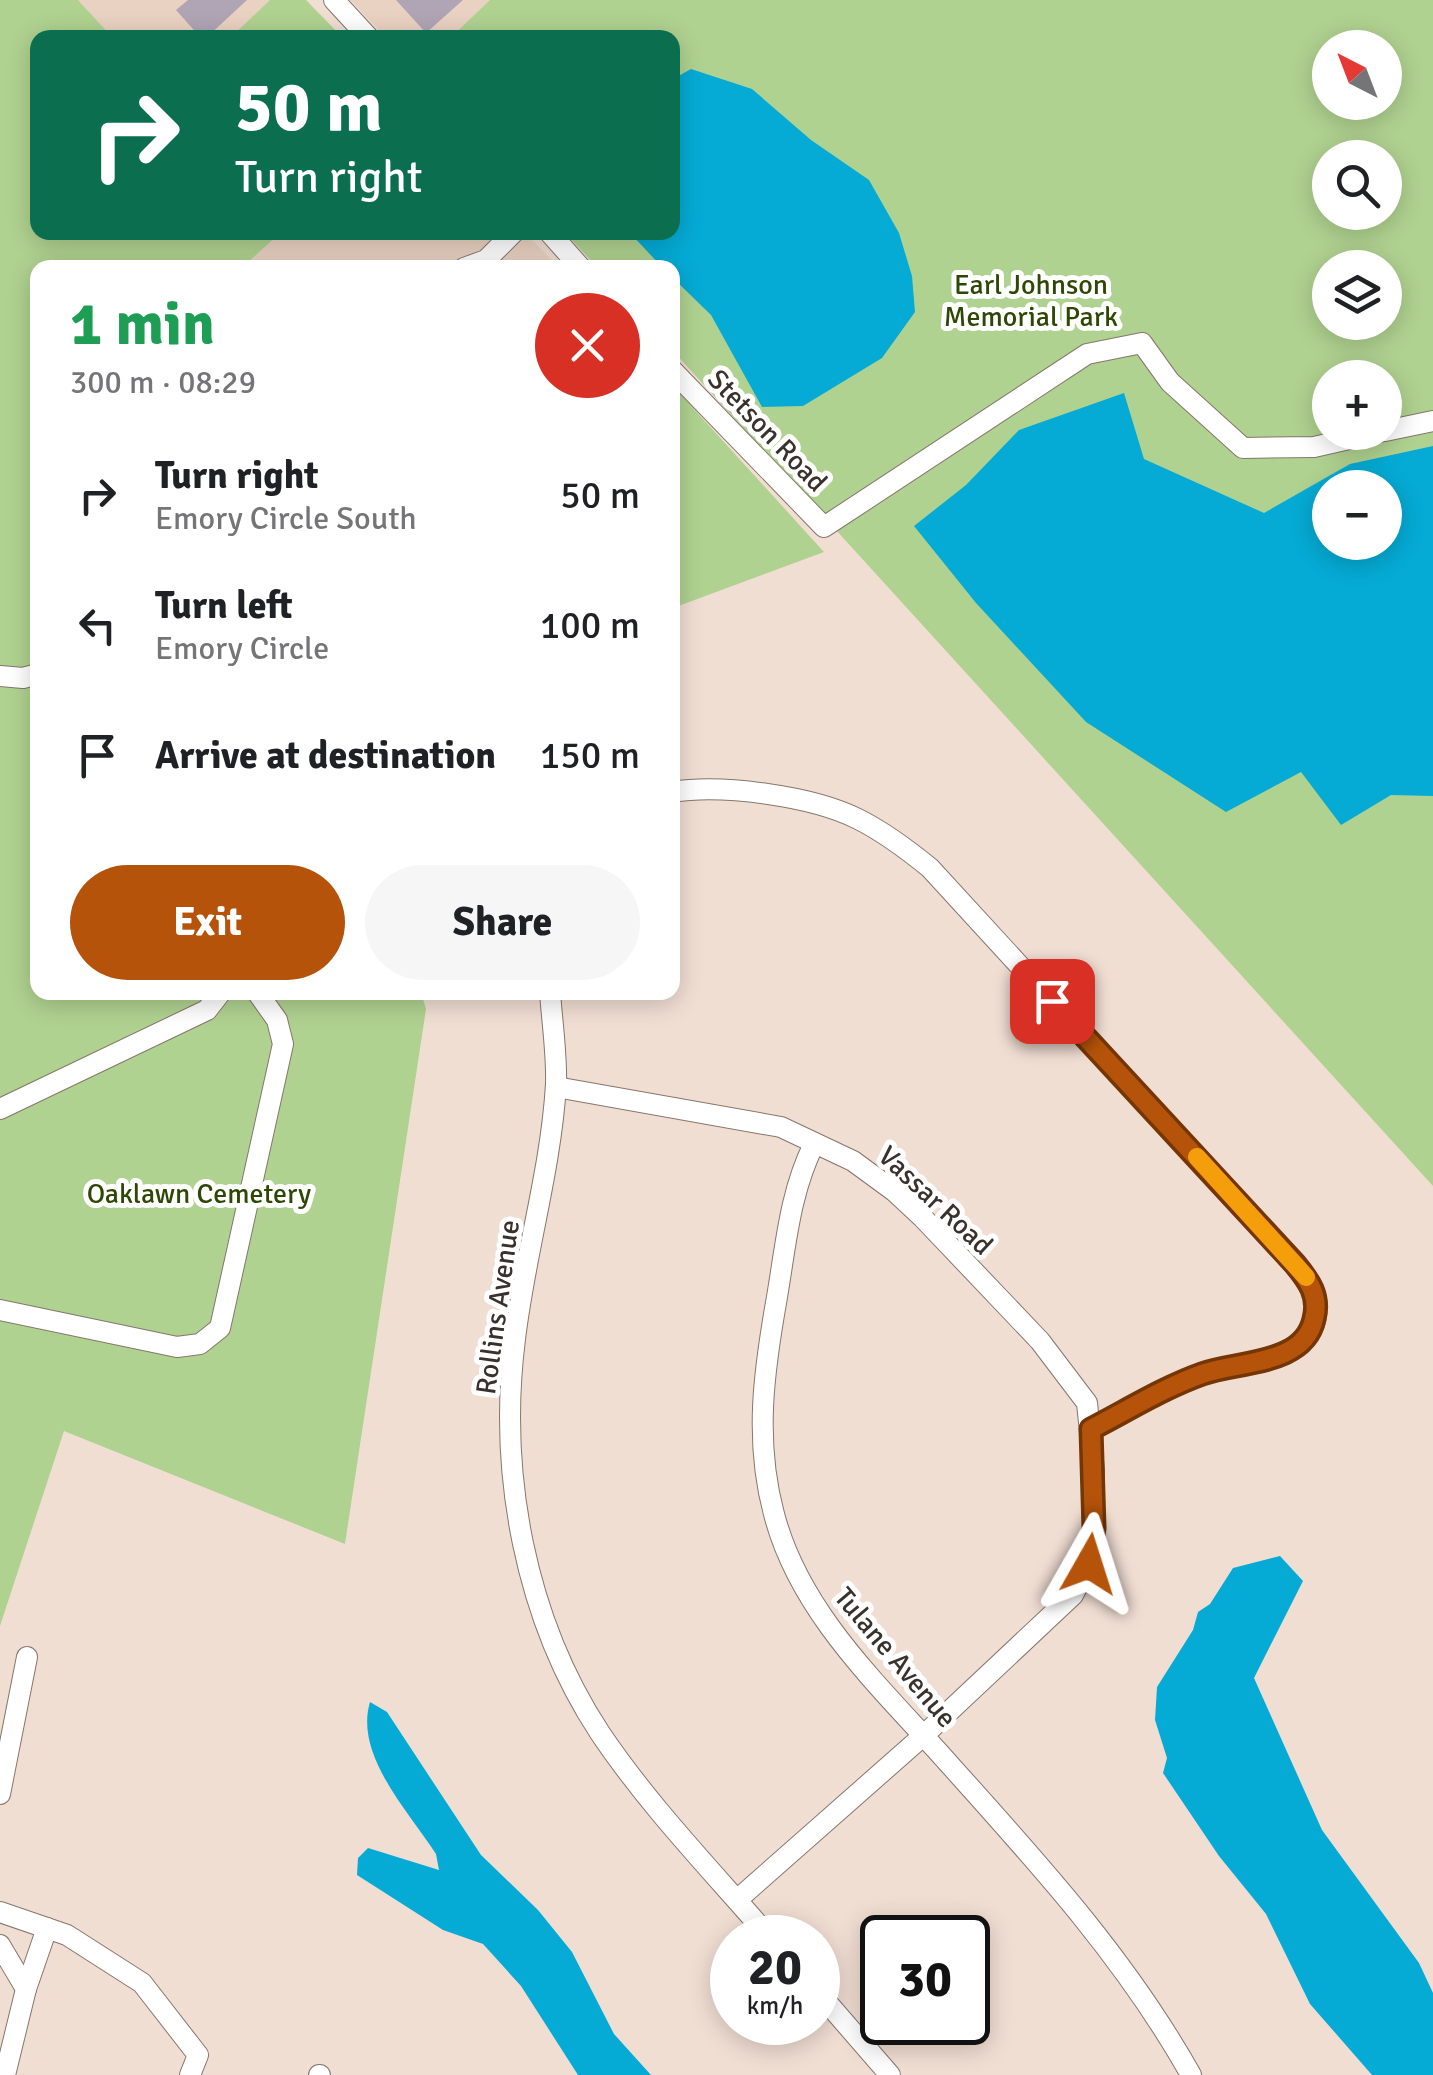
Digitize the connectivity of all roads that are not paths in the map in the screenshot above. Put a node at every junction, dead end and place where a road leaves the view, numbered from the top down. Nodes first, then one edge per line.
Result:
1 (337, 1) edge
2 (362, 30) edge
3 (506, 240) edge
4 (556, 240) edge
5 (486, 260) edge
6 (573, 260) edge
7 (680, 378) edge
8 (1433, 421) edge
9 (1402, 428) edge
10 (1312, 448) edge
11 (0, 676) edge
12 (30, 676) edge
13 (680, 791) edge
14 (216, 1000) edge
15 (263, 1000) edge
16 (551, 1000) edge
17 (556, 1087) junction
18 (0, 1109) edge
19 (814, 1144) junction
20 (0, 1310) edge
21 (1091, 1429) junction
22 (27, 1657) dead end
23 (924, 1735) junction
24 (0, 1794) edge
25 (737, 1900) junction
26 (0, 1912) edge
27 (750, 1915) edge
28 (47, 1928) junction
29 (0, 1945) edge
30 (26, 1989) junction
31 (840, 2017) edge
32 (5, 2075) edge
33 (190, 2075) edge
34 (890, 2075) edge
35 (1190, 2075) edge

1 - 2 street
3 - 5 street
4 - 6 street
7 - 10 street, Stetson Road
8 - 9 street
11 - 12 street
13 - 21 street
14 - 18 street
15 - 20 street
16 - 17 street, Rollins Avenue
17 - 19 street, Vassar Road
17 - 25 street, Rollins Avenue
19 - 21 street, Vassar Road
19 - 23 street, Tulane Avenue
21 - 23 street, Vassar Road
22 - 24 street
23 - 25 street, Vassar Road
23 - 35 street, Tulane Avenue
25 - 27 street, Rollins Avenue
26 - 28 street
28 - 30 street
28 - 33 street
29 - 30 street
30 - 32 street
31 - 34 street

